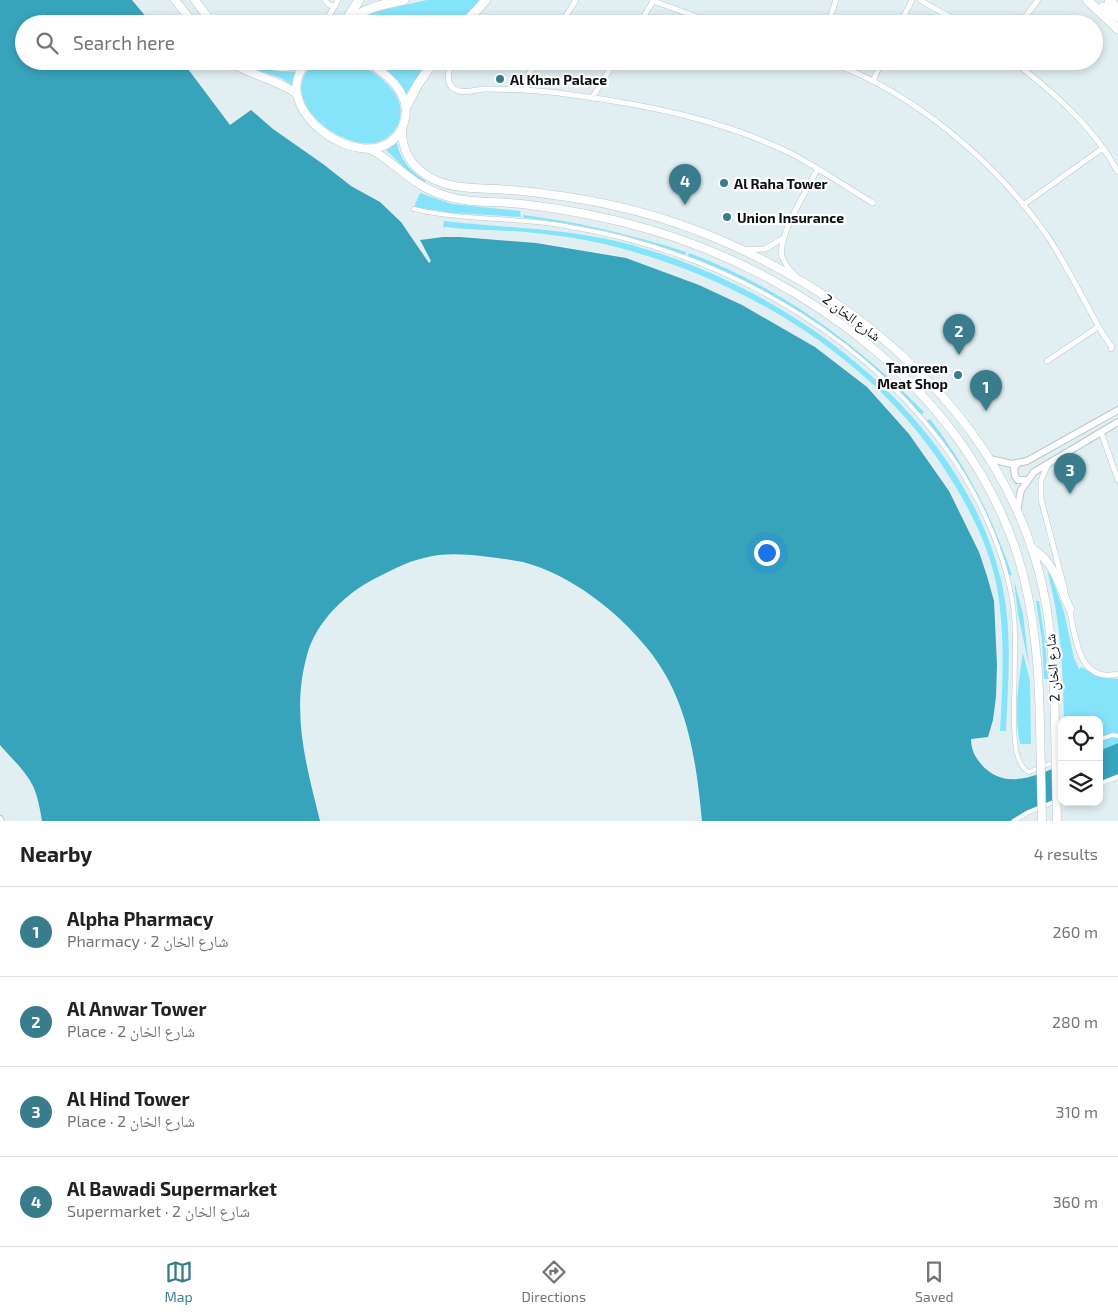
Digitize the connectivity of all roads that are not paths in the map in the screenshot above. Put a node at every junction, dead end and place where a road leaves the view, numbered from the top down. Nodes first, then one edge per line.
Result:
1 (175, 0) edge
2 (195, 0) edge
3 (325, 0) edge
4 (338, 0) edge
5 (359, 0) edge
6 (404, 0) edge
7 (486, 0) edge
8 (576, 0) edge
9 (836, 0) edge
10 (912, 0) edge
11 (920, 0) edge
12 (1038, 0) edge
13 (1087, 0) edge
14 (1109, 0) edge
15 (653, 1) edge
16 (381, 3) edge
17 (335, 6) junction
18 (1118, 8) edge
19 (1099, 11) junction
20 (187, 15) edge
21 (206, 15) edge
22 (329, 15) edge
23 (351, 15) edge
24 (358, 15) edge
25 (472, 15) edge
26 (567, 15) edge
27 (644, 15) edge
28 (692, 15) edge
29 (831, 15) edge
30 (904, 15) edge
31 (946, 15) edge
32 (1027, 15) edge
33 (1118, 17) edge
34 (1118, 29) edge
35 (244, 70) edge
36 (302, 70) edge
37 (379, 70) edge
38 (428, 70) edge
39 (448, 70) edge
40 (531, 70) edge
41 (609, 70) edge
42 (849, 70) edge
43 (878, 70) edge
44 (1024, 70) edge
45 (873, 81) junction
46 (526, 90) junction
47 (297, 94) junction
48 (592, 98) junction
49 (406, 107) junction
50 (402, 127) junction
51 (1103, 148) junction
52 (370, 149) junction
53 (817, 170) junction
54 (1118, 172) edge
55 (873, 202) dead end
56 (1023, 205) junction
57 (414, 209) dead end
58 (782, 238) junction
59 (742, 250) junction
60 (799, 280) junction
61 (1098, 326) junction
62 (1111, 349) dead end
63 (1047, 361) dead end
64 (1118, 410) edge
65 (1118, 422) edge
66 (1100, 432) junction
67 (990, 459) junction
68 (1018, 463) junction
69 (1048, 463) junction
70 (1027, 480) junction
71 (1118, 480) edge
72 (1017, 510) junction
73 (1031, 547) junction
74 (1070, 609) junction
75 (1118, 674) edge
76 (1118, 736) edge
77 (1103, 738) edge
78 (1058, 761) edge
79 (1118, 777) edge
80 (1103, 783) edge
81 (1058, 800) edge
82 (1014, 821) edge
83 (1042, 821) edge
84 (1057, 821) edge

1 - 20 main road
2 - 21 main road
3 - 17 street
4 - 17 street
5 - 23 main road
6 - 16 main road
7 - 25 main road
8 - 26 street
9 - 29 street
10 - 30 street
11 - 31 street
12 - 32 street
13 - 19 main road
14 - 18 main road
15 - 27 street
15 - 28 street
16 - 24 main road
17 - 22 street
19 - 33 main road
19 - 34 main road
35 - 47 main road
36 - 47 main road
37 - 49 main road
38 - 49 main road
39 - 46 street
40 - 46 street
41 - 48 street
42 - 45 street
43 - 45 street
44 - 51 street
45 - 56 street
46 - 48 street
47 - 52 main road, شارع الخان 2
48 - 53 street
49 - 50 main road
50 - 52 main road
50 - 59 main road, شارع الخان 2
51 - 54 street
51 - 56 street
52 - 83 main road, شارع الخان 2, bridge
53 - 55 street
53 - 58 street
56 - 61 street
57 - 78 street
58 - 59 street
58 - 60 street
59 - 60 main road, شارع الخان 2
60 - 67 main road, شارع الخان 2
61 - 62 street
61 - 63 street
64 - 68 street
65 - 66 street
66 - 69 street
66 - 71 street
67 - 68 street
67 - 72 main road, شارع الخان 2
68 - 70 street
69 - 70 street
69 - 74 street
70 - 72 street
72 - 73 main road, شارع الخان 2
73 - 74 main road
73 - 84 main road, شارع الخان 2, bridge
74 - 75 street
76 - 77 street
79 - 80 street
81 - 82 street

